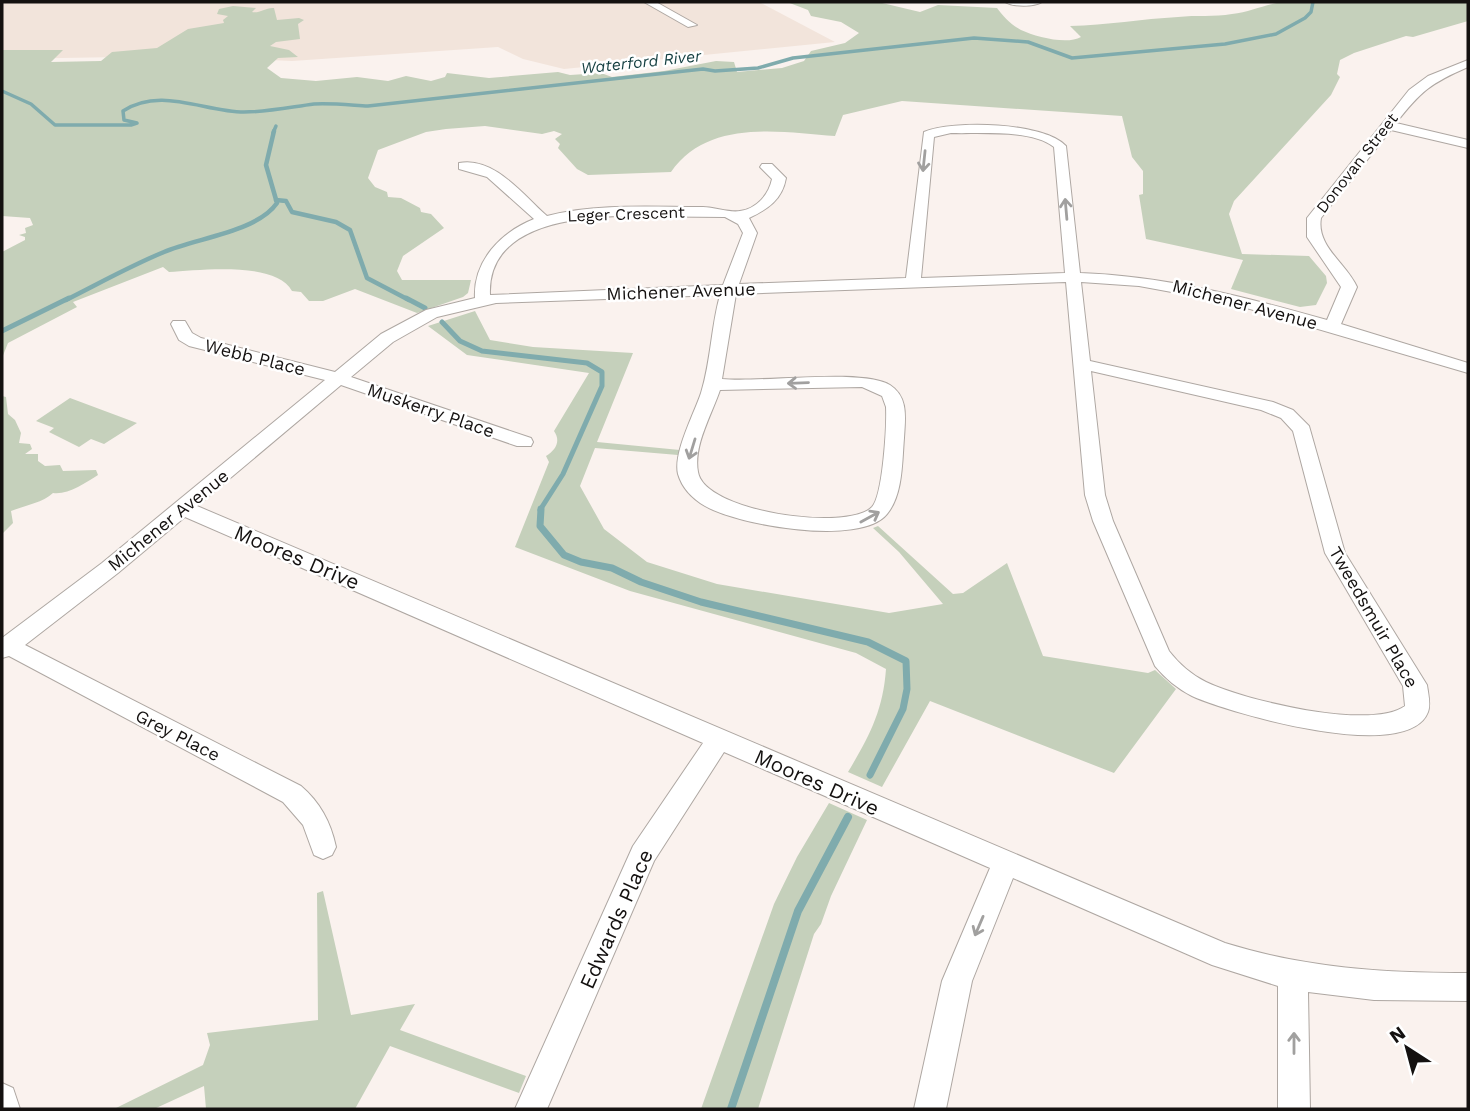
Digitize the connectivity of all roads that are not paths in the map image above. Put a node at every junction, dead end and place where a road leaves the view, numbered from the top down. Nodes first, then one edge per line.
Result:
1 (649, 2) edge
2 (1010, 2) edge
3 (1037, 2) edge
4 (692, 25) dead end
5 (1468, 63) edge
6 (1387, 125) junction
7 (1468, 144) edge
8 (464, 166) dead end
9 (767, 167) dead end
10 (739, 217) junction
11 (543, 220) junction
12 (1074, 277) junction
13 (914, 283) junction
14 (731, 288) junction
15 (483, 300) junction
16 (179, 324) dead end
17 (1332, 327) junction
18 (1081, 364) junction
19 (1468, 368) edge
20 (338, 378) junction
21 (713, 384) junction
22 (524, 442) dead end
23 (183, 508) junction
24 (5, 648) edge
25 (719, 739) junction
26 (323, 847) dead end
27 (1006, 863) junction
28 (1293, 976) junction
29 (1468, 987) edge
30 (2, 1099) edge
31 (4, 1109) edge
32 (531, 1109) edge
33 (930, 1109) edge
34 (1294, 1109) edge

1 - 4 street
2 - 3 street
5 - 6 street, Donovan Street
6 - 7 street
6 - 17 street, Donovan Street
8 - 11 street
9 - 10 street
10 - 11 street, Leger Crescent
10 - 14 street
11 - 15 street, Leger Crescent
12 - 13 street, Michener Avenue
12 -> 13 street, Tweedsmuir Place
12 - 17 street, Michener Avenue
12 - 18 street, Tweedsmuir Place
13 - 14 street, Michener Avenue
14 - 15 street, Michener Avenue
14 - 21 street
15 - 20 street, Michener Avenue
16 - 20 street, Webb Place
17 - 19 street, Michener Avenue
18 - 18 street, Tweedsmuir Place
20 - 22 street, Muskerry Place
20 - 23 street, Michener Avenue
21 -> 21 street
23 - 24 street, Michener Avenue
23 - 25 street, Moores Drive
24 - 26 street, Grey Place
25 - 27 street, Moores Drive
25 - 32 street, Edwards Place
27 - 28 street, Moores Drive
27 -> 33 street
28 - 29 street, Moores Drive
34 -> 28 street
30 - 31 street

